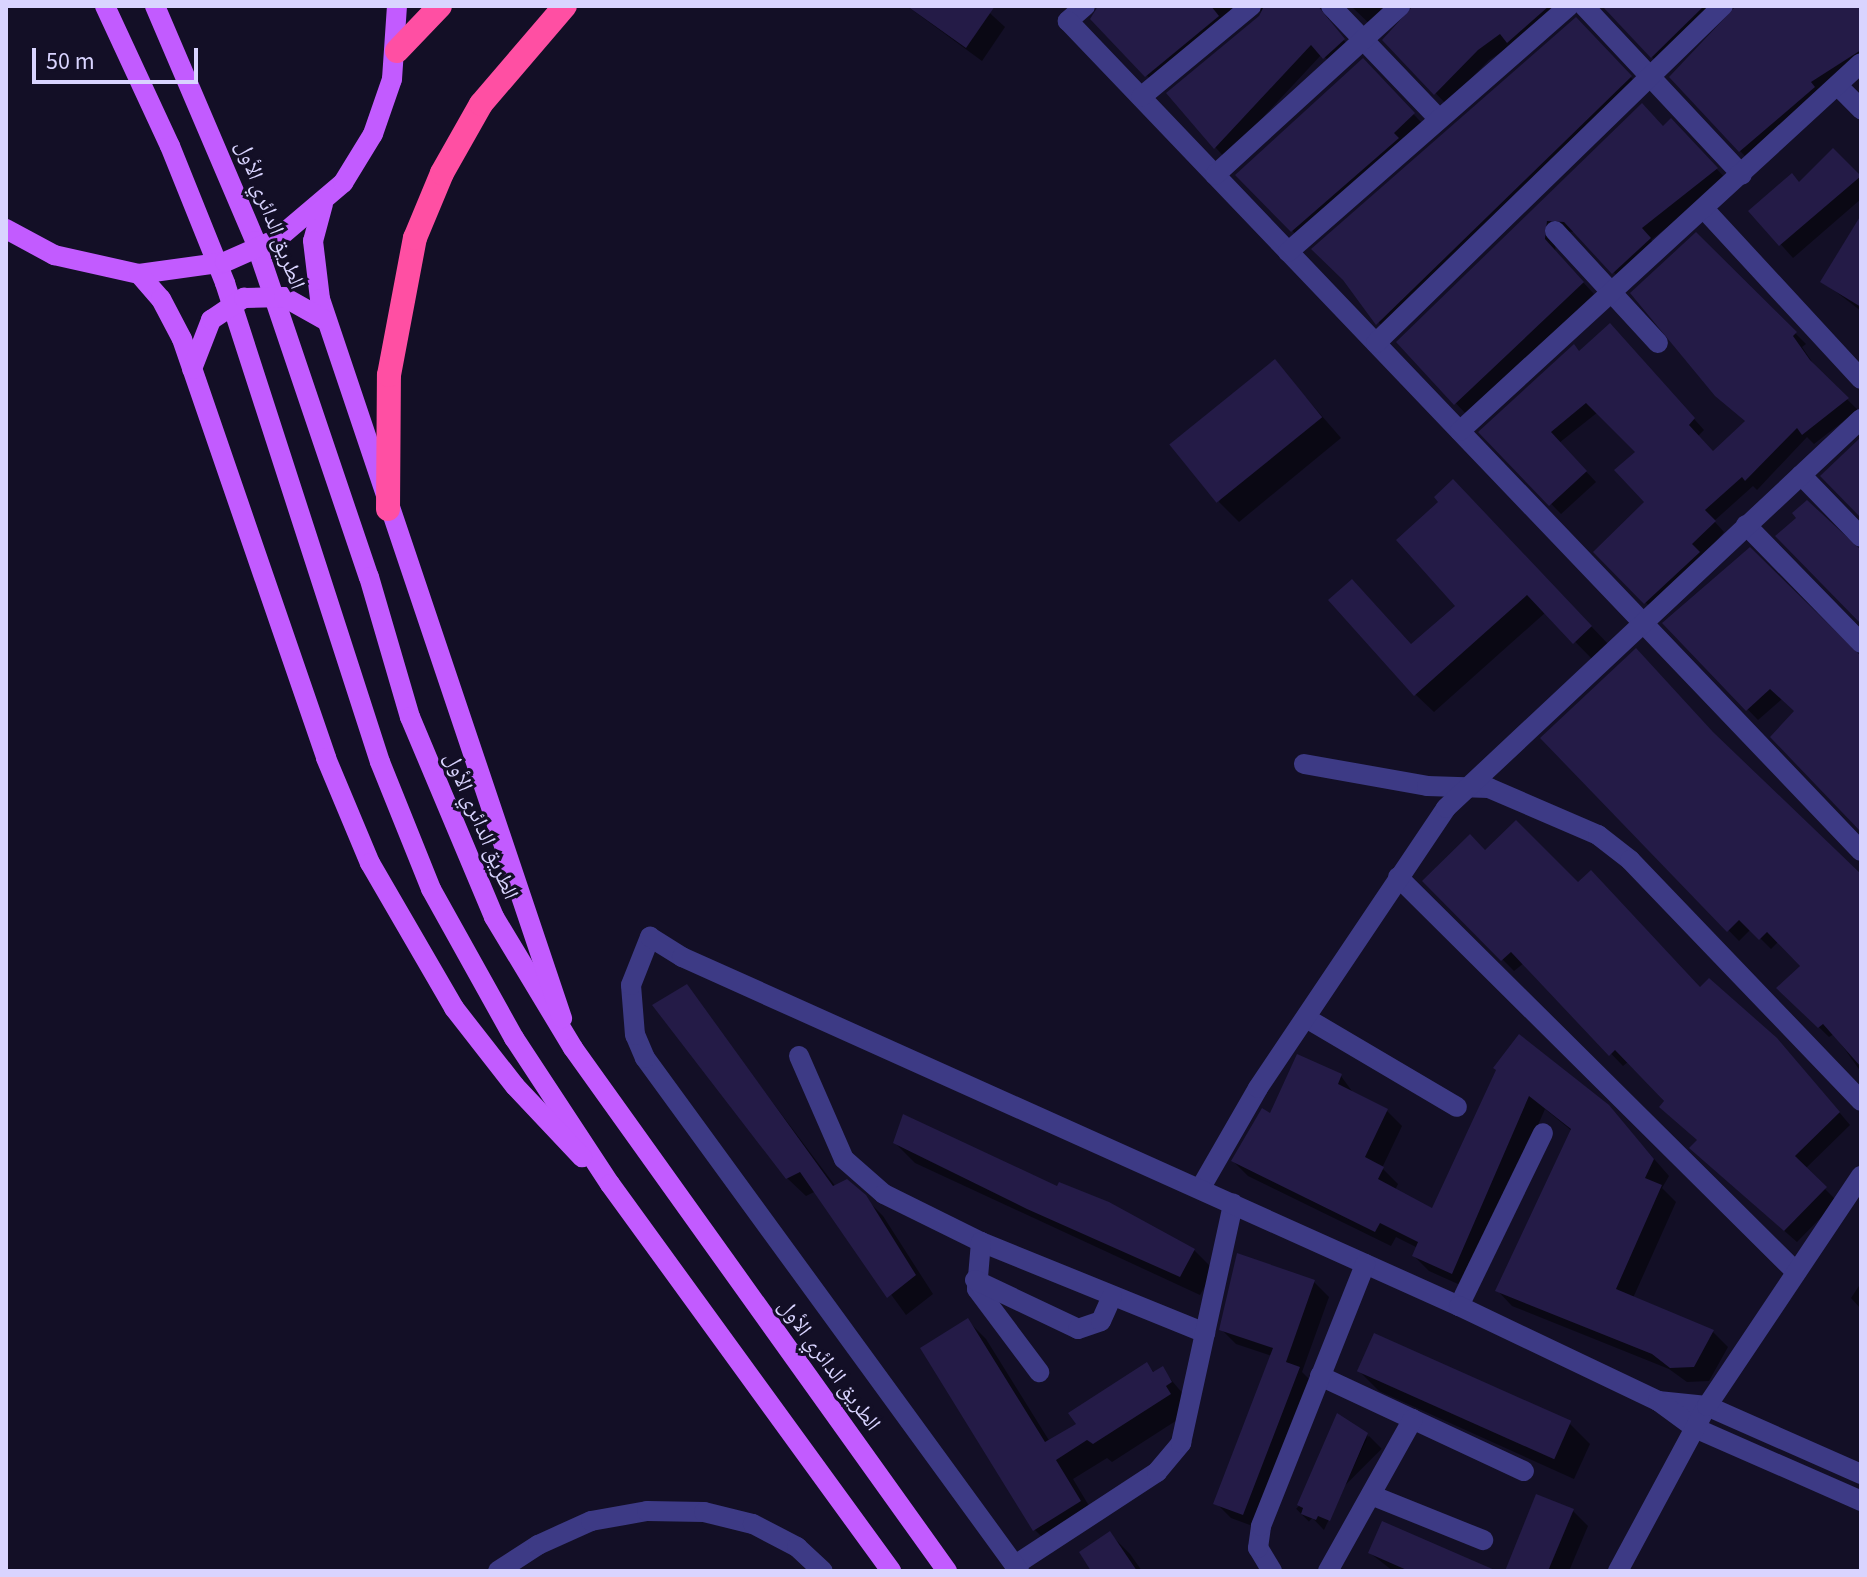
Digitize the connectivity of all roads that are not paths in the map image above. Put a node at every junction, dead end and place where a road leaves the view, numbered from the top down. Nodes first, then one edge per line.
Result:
1 (105, 6) edge
2 (155, 6) edge
3 (397, 6) edge
4 (440, 6) edge
5 (565, 6) edge
6 (1085, 6) edge
7 (1251, 6) edge
8 (1331, 6) edge
9 (1400, 6) edge
10 (1569, 6) edge
11 (1584, 6) edge
12 (1723, 6) edge
13 (1363, 43) junction
14 (397, 51) junction
15 (1861, 63) edge
16 (1649, 75) junction
17 (1838, 86) junction
18 (1141, 97) junction
19 (1861, 109) edge
20 (1439, 119) junction
21 (1215, 175) junction
22 (1742, 175) junction
23 (323, 204) junction
24 (1705, 210) junction
25 (6, 229) edge
26 (1555, 231) dead end
27 (1288, 252) junction
28 (139, 274) junction
29 (1610, 291) junction
30 (327, 321) junction
31 (1376, 343) junction
32 (1658, 343) dead end
33 (192, 369) junction
34 (1861, 379) edge
35 (1861, 419) edge
36 (1460, 431) junction
37 (1801, 475) junction
38 (388, 509) junction
39 (1746, 525) junction
40 (1861, 537) edge
41 (1642, 622) junction
42 (1861, 643) edge
43 (1304, 764) dead end
44 (1464, 787) junction
45 (1861, 851) edge
46 (1398, 877) junction
47 (1306, 1018) junction
48 (573, 1048) junction
49 (799, 1056) dead end
50 (1861, 1101) edge
51 (1457, 1107) dead end
52 (1543, 1133) dead end
53 (1861, 1176) edge
54 (610, 1184) junction
55 (1200, 1189) junction
56 (1233, 1204) junction
57 (981, 1242) junction
58 (1365, 1264) junction
59 (1796, 1272) junction
60 (975, 1280) junction
61 (1112, 1296) junction
62 (1459, 1306) junction
63 (1205, 1333) junction
64 (1039, 1372) dead end
65 (1320, 1376) junction
66 (1658, 1401) junction
67 (1707, 1406) junction
68 (1413, 1419) junction
69 (1695, 1428) junction
70 (1524, 1471) dead end
71 (1861, 1474) edge
72 (1371, 1495) junction
73 (1861, 1501) edge
74 (1483, 1540) dead end
75 (1017, 1568) edge
76 (498, 1571) edge
77 (823, 1571) edge
78 (891, 1571) edge
79 (947, 1571) edge
80 (1272, 1571) edge
81 (1328, 1571) edge
82 (1618, 1571) edge

1 - 54 main road
2 - 48 main road, الطريق الدائري الأول
3 - 14 main road
4 - 14 highway
5 - 38 highway
6 - 18 street
7 - 18 street
8 - 13 street
9 - 13 street
10 - 20 street
11 - 16 street
12 - 16 street
13 - 20 street
13 - 21 street
14 - 23 main road
15 - 17 street
16 - 22 street
16 - 31 street
17 - 19 street
17 - 22 street
18 - 21 street
20 - 27 street
21 - 27 street
22 - 24 street
23 - 28 main road
23 - 30 main road
24 - 29 street
24 - 34 street
25 - 28 main road
26 - 29 street
27 - 31 street
28 - 33 main road
29 - 32 street
29 - 36 street
30 - 33 main road
30 - 38 main road
31 - 36 street
33 - 54 main road
35 - 37 street
36 - 41 street
37 - 39 street
37 - 40 street
38 - 48 main road
39 - 41 street
39 - 42 street
41 - 44 street
41 - 45 street
43 - 44 street
44 - 46 street
44 - 50 street
46 - 47 street
46 - 59 street
47 - 51 street
47 - 55 street
48 - 79 main road, الطريق الدائري الأول
49 - 57 street
52 - 62 street
53 - 59 street
54 - 78 main road
55 - 56 street
55 - 75 street
56 - 58 street
56 - 63 street
57 - 60 street
57 - 61 street
58 - 62 street
58 - 65 street
59 - 67 street
60 - 61 street
60 - 64 street
61 - 63 street
62 - 66 street
63 - 75 street
65 - 68 street
65 - 80 street
66 - 67 street
66 - 69 street
67 - 69 street
67 - 71 street
68 - 70 street
68 - 72 street
69 - 73 street
69 - 82 street
72 - 74 street
72 - 81 street
76 - 77 street

